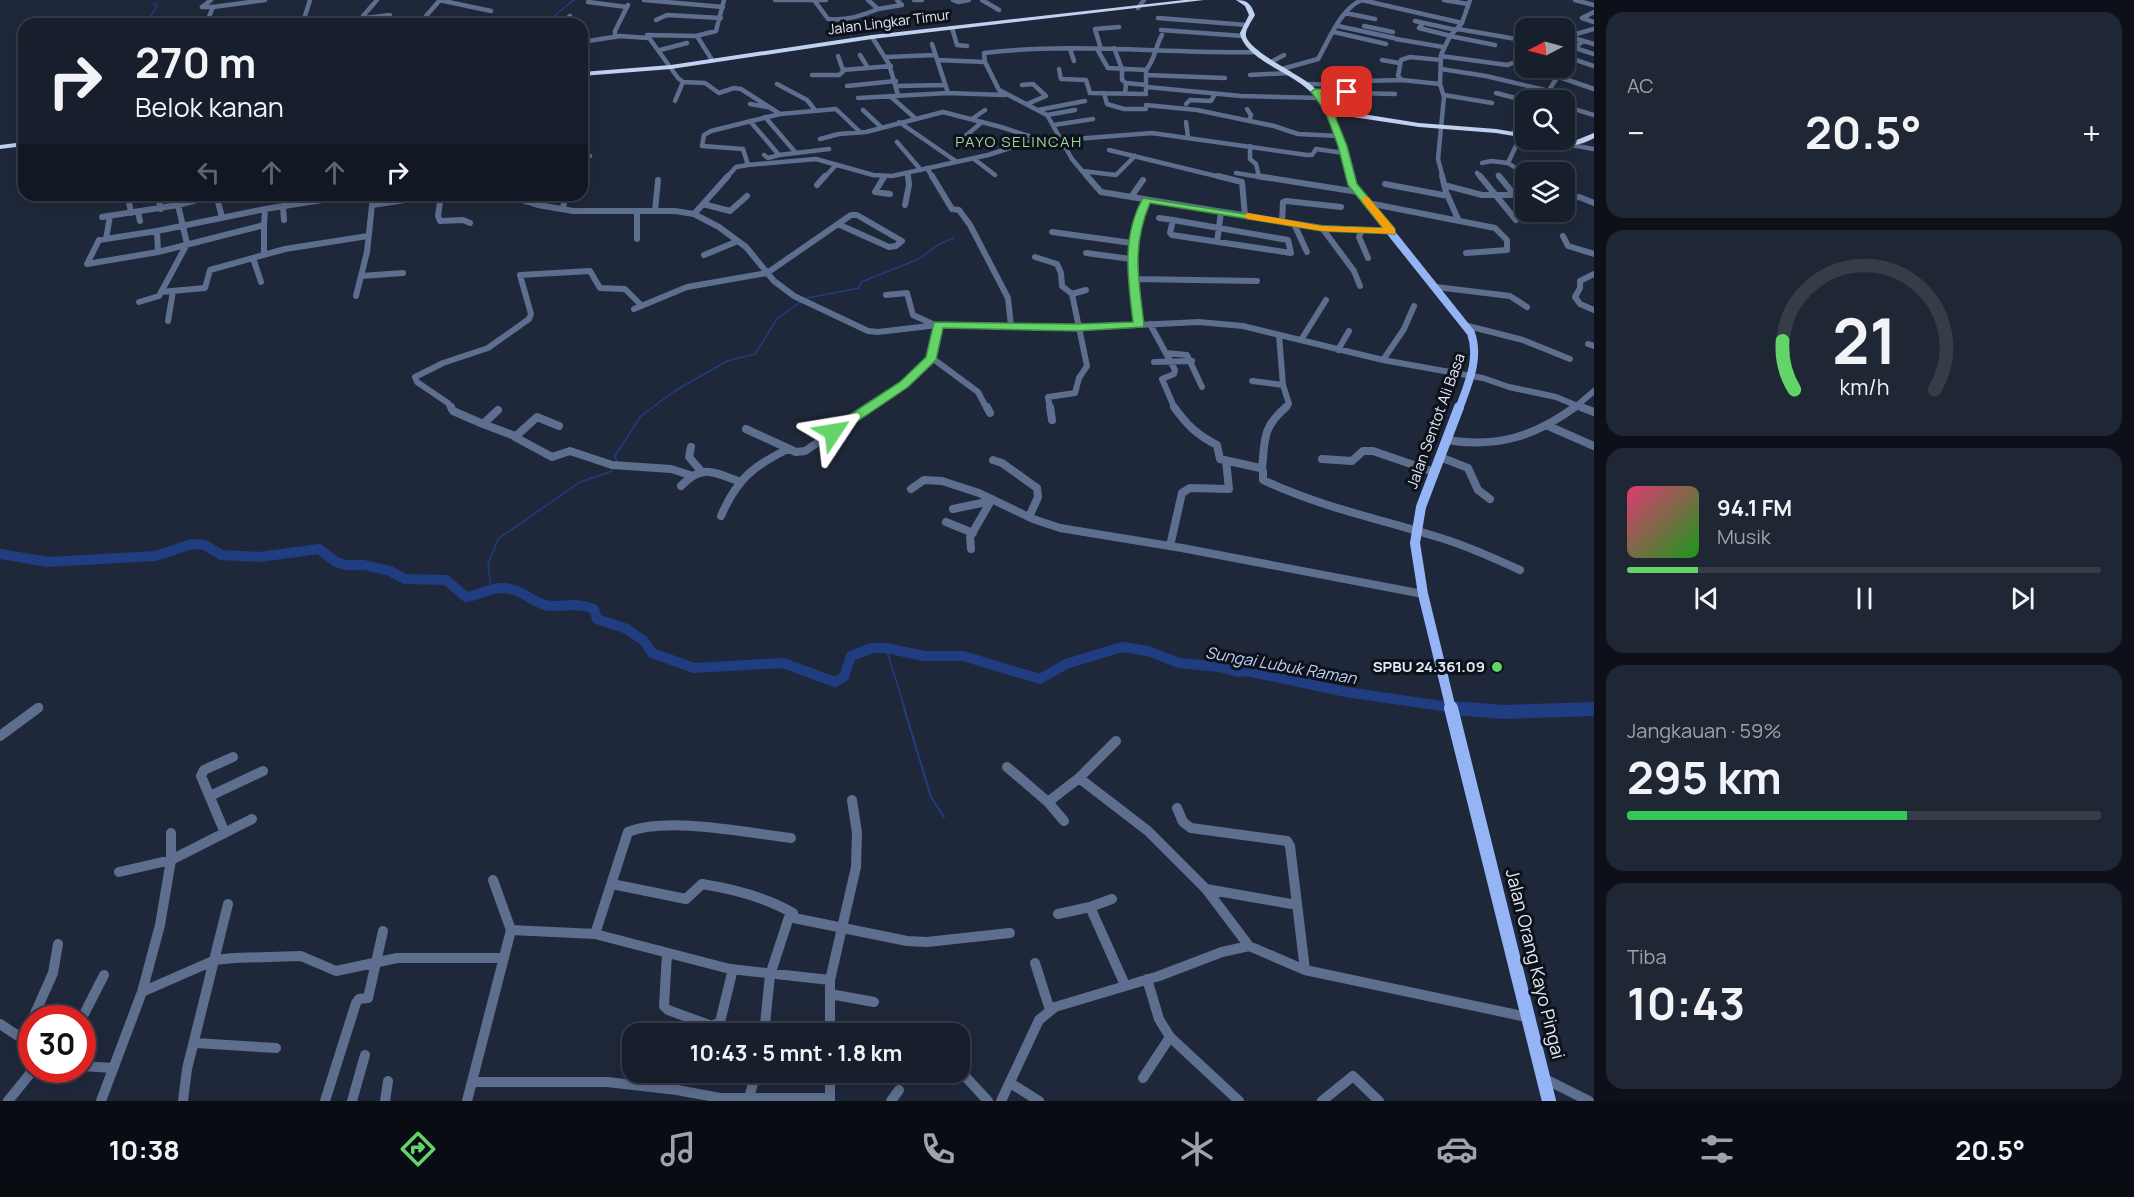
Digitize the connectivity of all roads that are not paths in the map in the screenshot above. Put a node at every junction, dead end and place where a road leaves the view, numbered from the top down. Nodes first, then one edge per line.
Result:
1 (211, 0) edge
2 (265, 0) edge
3 (310, 0) edge
4 (377, 0) edge
5 (440, 0) edge
6 (644, 0) edge
7 (724, 0) edge
8 (775, 0) edge
9 (826, 0) edge
10 (868, 0) edge
11 (897, 0) edge
12 (914, 0) edge
13 (922, 0) edge
14 (953, 0) edge
15 (969, 0) edge
16 (982, 0) edge
17 (1144, 0) edge
18 (1201, 0) edge
19 (1241, 0) edge
20 (1400, 0) edge
21 (1444, 0) edge
22 (1575, 0) edge
23 (251, 1) edge
24 (815, 1) edge
25 (235, 2) edge
26 (588, 2) dead end
27 (1469, 2) edge
28 (1594, 5) edge
29 (213, 7) junction
30 (723, 7) junction
31 (1138, 8) junction
32 (878, 9) junction
33 (999, 10) dead end
34 (491, 11) dead end
35 (1415, 11) dead end
36 (1594, 12) edge
37 (1345, 13) junction
38 (390, 15) dead end
39 (363, 16) junction
40 (426, 16) dead end
41 (570, 16) dead end
42 (208, 18) edge
43 (305, 18) edge
44 (350, 18) edge
45 (568, 18) edge
46 (721, 18) junction
47 (1158, 18) dead end
48 (1375, 19) dead end
49 (656, 20) dead end
50 (1415, 21) dead end
51 (1594, 22) edge
52 (1423, 23) junction
53 (1462, 23) junction
54 (1339, 24) junction
55 (1247, 25) junction
56 (1119, 27) dead end
57 (952, 28) junction
58 (1594, 29) edge
59 (1457, 30) junction
60 (1334, 32) junction
61 (1393, 32) dead end
62 (1214, 33) junction
63 (1409, 33) dead end
64 (1575, 33) edge
65 (697, 36) junction
66 (1243, 36) junction
67 (1450, 36) junction
68 (615, 37) junction
69 (872, 37) junction
70 (1515, 37) edge
71 (648, 38) junction
72 (1575, 38) edge
73 (1583, 40) junction
74 (588, 41) edge
75 (1407, 41) junction
76 (1210, 42) dead end
77 (687, 43) dead end
78 (932, 44) dead end
79 (1386, 44) dead end
80 (1594, 44) edge
81 (1495, 45) dead end
82 (967, 46) dead end
83 (1443, 47) junction
84 (1114, 48) junction
85 (1575, 48) joint
86 (1070, 49) junction
87 (1099, 49) junction
88 (1154, 49) junction
89 (660, 51) junction
90 (1257, 52) junction
91 (1594, 54) edge
92 (860, 55) dead end
93 (1284, 55) dead end
94 (838, 56) dead end
95 (887, 57) junction
96 (936, 58) junction
97 (1441, 58) junction
98 (712, 60) junction
99 (1074, 60) dead end
100 (1383, 60) dead end
101 (1575, 60) edge
102 (985, 62) junction
103 (1270, 62) junction
104 (1515, 62) edge
105 (1399, 63) junction
106 (1507, 65) junction
107 (891, 66) junction
108 (1594, 66) edge
109 (671, 67) junction
110 (868, 68) junction
111 (1059, 69) dead end
112 (1122, 69) junction
113 (1441, 69) junction
114 (845, 70) junction
115 (1285, 71) junction
116 (1146, 72) junction
117 (588, 74) edge
118 (812, 75) dead end
119 (1250, 75) dead end
120 (1225, 78) dead end
121 (1562, 78) edge
122 (1402, 80) junction
123 (1505, 80) junction
124 (683, 82) junction
125 (897, 83) junction
126 (1126, 83) junction
127 (777, 84) dead end
128 (1307, 84) junction
129 (1440, 84) junction
130 (945, 85) junction
131 (1022, 85) dead end
132 (847, 86) dead end
133 (1147, 86) junction
134 (1504, 88) dead end
135 (1594, 89) edge
136 (1545, 90) edge
137 (1195, 92) junction
138 (1315, 92) junction
139 (948, 93) junction
140 (1104, 93) junction
141 (1497, 93) dead end
142 (1125, 94) junction
143 (1146, 94) junction
144 (1215, 94) junction
145 (1395, 94) dead end
146 (898, 95) junction
147 (1005, 95) junction
148 (1444, 95) junction
149 (890, 96) junction
150 (1241, 96) junction
151 (858, 98) dead end
152 (1321, 98) junction
153 (1515, 98) edge
154 (675, 101) dead end
155 (1085, 101) dead end
156 (1492, 103) dead end
157 (750, 104) dead end
158 (1027, 105) junction
159 (1146, 107) junction
160 (773, 108) junction
161 (1575, 109) edge
162 (815, 110) junction
163 (863, 110) dead end
164 (985, 110) dead end
165 (1038, 110) junction
166 (1075, 110) dead end
167 (1329, 111) junction
168 (1171, 112) dead end
169 (780, 114) junction
170 (1047, 115) junction
171 (1594, 115) edge
172 (765, 117) junction
173 (915, 118) junction
174 (972, 119) junction
175 (1093, 119) dead end
176 (750, 121) junction
177 (1249, 121) junction
178 (899, 122) junction
179 (982, 122) junction
180 (1186, 122) dead end
181 (1054, 124) junction
182 (881, 127) junction
183 (1442, 128) junction
184 (860, 132) junction
185 (1515, 135) edge
186 (1594, 135) edge
187 (1339, 136) junction
188 (1188, 137) junction
189 (820, 139) dead end
190 (962, 139) dead end
191 (1038, 139) junction
192 (1062, 140) junction
193 (897, 142) dead end
194 (1575, 144) edge
195 (18, 145) edge
196 (1515, 145) edge
197 (1250, 146) junction
198 (1575, 146) edge
199 (0, 147) edge
200 (829, 148) dead end
201 (1066, 148) junction
202 (1594, 149) edge
203 (1109, 150) dead end
204 (796, 153) junction
205 (1344, 153) junction
206 (764, 155) dead end
207 (779, 155) junction
208 (1135, 156) junction
209 (974, 159) junction
210 (957, 162) junction
211 (1482, 163) dead end
212 (1508, 163) junction
213 (748, 165) junction
214 (836, 165) junction
215 (1515, 168) edge
216 (924, 169) junction
217 (1082, 171) junction
218 (818, 173) dead end
219 (907, 173) junction
220 (1236, 173) dead end
221 (1477, 173) dead end
222 (995, 174) dead end
223 (827, 175) junction
224 (1498, 175) dead end
225 (1259, 176) junction
226 (884, 177) junction
227 (658, 180) dead end
228 (1143, 180) dead end
229 (1385, 184) dead end
230 (817, 185) dead end
231 (1444, 185) junction
232 (891, 191) dead end
233 (1358, 192) junction
234 (1494, 195) junction
235 (1513, 195) joint
236 (747, 196) dead end
237 (1131, 196) junction
238 (1448, 196) junction
239 (1575, 197) edge
240 (1591, 199) edge
241 (1147, 200) junction
242 (130, 201) edge
243 (159, 201) edge
244 (204, 201) edge
245 (218, 201) edge
246 (280, 201) edge
247 (314, 201) edge
248 (373, 201) edge
249 (399, 201) edge
250 (439, 201) edge
251 (525, 201) edge
252 (564, 201) edge
253 (1368, 203) junction
254 (1594, 203) edge
255 (703, 204) junction
256 (178, 205) junction
257 (372, 205) junction
258 (905, 205) dead end
259 (280, 206) junction
260 (1341, 207) dead end
261 (161, 208) junction
262 (265, 209) junction
263 (563, 209) junction
264 (655, 211) junction
265 (637, 212) junction
266 (1221, 212) junction
267 (135, 213) junction
268 (694, 214) junction
269 (1510, 214) junction
270 (1515, 214) edge
271 (1245, 216) junction
272 (222, 217) junction
273 (1160, 218) dead end
274 (1458, 219) junction
275 (284, 220) dead end
276 (1173, 220) junction
277 (1515, 220) dead end
278 (140, 221) dead end
279 (1282, 222) junction
280 (470, 223) dead end
281 (1294, 224) junction
282 (182, 225) junction
283 (264, 225) junction
284 (840, 225) junction
285 (1219, 227) junction
286 (1322, 228) junction
287 (157, 231) junction
288 (1391, 231) junction
289 (1052, 232) dead end
290 (1361, 232) junction
291 (368, 236) junction
292 (1563, 236) dead end
293 (637, 238) dead end
294 (106, 239) junction
295 (738, 241) junction
296 (1217, 242) junction
297 (1132, 243) junction
298 (186, 246) junction
299 (158, 252) junction
300 (1307, 252) dead end
301 (1086, 253) dead end
302 (1466, 253) dead end
303 (1594, 254) edge
304 (264, 255) junction
305 (704, 255) dead end
306 (1035, 257) dead end
307 (253, 258) junction
308 (1368, 258) dead end
309 (1131, 259) junction
310 (403, 273) dead end
311 (767, 273) junction
312 (1594, 274) edge
313 (361, 276) junction
314 (1133, 279) junction
315 (1257, 281) dead end
316 (261, 282) dead end
317 (1360, 286) dead end
318 (1436, 287) junction
319 (1086, 290) dead end
320 (173, 291) junction
321 (161, 292) junction
322 (1072, 294) junction
323 (885, 295) dead end
324 (356, 296) dead end
325 (1326, 300) dead end
326 (139, 302) dead end
327 (1414, 306) dead end
328 (1527, 306) dead end
329 (1594, 310) edge
330 (168, 321) dead end
331 (1150, 324) junction
332 (937, 325) junction
333 (1139, 325) junction
334 (1011, 326) junction
335 (1468, 326) junction
336 (1077, 328) junction
337 (1349, 331) dead end
338 (1279, 335) junction
339 (1301, 340) junction
340 (1338, 350) junction
341 (1166, 353) junction
342 (932, 358) junction
343 (1570, 359) dead end
344 (1383, 360) junction
345 (1192, 361) junction
346 (1154, 362) dead end
347 (1171, 362) junction
348 (1471, 376) junction
349 (1252, 381) dead end
350 (1283, 385) junction
351 (1202, 387) dead end
352 (1594, 391) edge
353 (1580, 405) junction
354 (498, 410) dead end
355 (1594, 412) edge
356 (990, 414) dead end
357 (1052, 420) dead end
358 (483, 424) junction
359 (1546, 425) junction
360 (559, 426) dead end
361 (746, 429) dead end
362 (515, 436) junction
363 (1446, 440) junction
364 (691, 447) dead end
365 (1594, 447) edge
366 (788, 449) junction
367 (1440, 457) junction
368 (1322, 459) dead end
369 (993, 460) dead end
370 (1226, 461) junction
371 (1262, 469) junction
372 (700, 471) junction
373 (1434, 472) junction
374 (690, 475) junction
375 (738, 481) junction
376 (681, 486) dead end
377 (911, 489) dead end
378 (1490, 499) dead end
379 (991, 500) junction
380 (953, 509) dead end
381 (721, 516) dead end
382 (1029, 517) junction
383 (946, 522) dead end
384 (1417, 532) junction
385 (973, 533) junction
386 (1170, 546) junction
387 (971, 549) dead end
388 (1520, 570) dead end
389 (1423, 594) junction
390 (39, 707) dead end
391 (1454, 714) joint
392 (0, 736) edge
393 (1116, 741) dead end
394 (233, 757) dead end
395 (1007, 767) dead end
396 (263, 771) dead end
397 (1079, 777) junction
398 (210, 796) junction
399 (852, 800) dead end
400 (1048, 802) junction
401 (1177, 808) dead end
402 (252, 819) dead end
403 (1064, 821) dead end
404 (171, 833) dead end
405 (225, 833) junction
406 (1483, 837) junction
407 (791, 838) dead end
408 (171, 860) junction
409 (119, 872) dead end
410 (493, 880) dead end
411 (612, 884) junction
412 (1206, 889) junction
413 (1112, 899) dead end
414 (228, 904) dead end
415 (1297, 905) junction
416 (1090, 907) junction
417 (1058, 914) dead end
418 (794, 918) junction
419 (842, 928) junction
420 (511, 930) junction
421 (383, 931) dead end
422 (1010, 933) dead end
423 (595, 934) junction
424 (58, 944) dead end
425 (1249, 946) junction
426 (667, 954) junction
427 (504, 958) junction
428 (215, 960) junction
429 (376, 961) junction
430 (1035, 963) dead end
431 (734, 969) junction
432 (1305, 970) junction
433 (104, 975) dead end
434 (770, 975) junction
435 (1147, 979) junction
436 (830, 980) junction
437 (1125, 985) junction
438 (142, 992) junction
439 (830, 994) junction
440 (874, 1002) dead end
441 (39, 1005) edge
442 (89, 1005) edge
443 (1050, 1010) junction
444 (1522, 1016) junction
445 (765, 1023) edge
446 (830, 1023) edge
447 (0, 1026) edge
448 (18, 1037) edge
449 (1170, 1037) junction
450 (195, 1043) junction
451 (276, 1048) dead end
452 (365, 1055) dead end
453 (96, 1067) edge
454 (113, 1068) junction
455 (1143, 1078) dead end
456 (1542, 1078) junction
457 (388, 1081) dead end
458 (473, 1082) junction
459 (970, 1082) edge
460 (23, 1083) edge
461 (753, 1083) edge
462 (830, 1083) edge
463 (1010, 1083) junction
464 (899, 1090) dead end
465 (749, 1098) junction
466 (830, 1100) edge
467 (8, 1101) edge
468 (101, 1101) edge
469 (183, 1101) edge
470 (325, 1101) edge
471 (352, 1101) edge
472 (385, 1101) edge
473 (467, 1101) edge
474 (891, 1101) edge
475 (988, 1101) edge
476 (1001, 1101) edge
477 (1039, 1101) edge
478 (1239, 1101) edge
479 (1322, 1101) edge
480 (1379, 1101) edge
481 (1542, 1101) edge
482 (1549, 1101) edge
483 (1588, 1101) edge

1 - 29 street
2 - 23 street
3 - 43 street
4 - 39 street
5 - 34 street
5 - 40 street
6 - 30 street
7 - 30 street
8 - 24 street
9 - 24 street
10 - 32 street
11 - 32 street
12 - 13 street
14 - 15 street
16 - 33 street
17 - 31 street
18 - 31 highway, Jalan Lingkar Timur
19 - 55 highway
20 - 35 street
21 - 27 street
22 - 28 street
23 - 25 street
24 - 32 street
25 - 29 street
26 - 68 street
27 - 53 street
29 - 42 street
30 - 46 street
31 - 57 highway, Jalan Lingkar Timur
36 - 51 street
37 - 48 street
37 - 53 street
37 - 54 street
38 - 39 street
39 - 44 street
41 - 45 street
46 - 49 street
46 - 65 street
47 - 55 street
50 - 52 street
52 - 59 street
52 - 67 street
53 - 59 street
54 - 60 street
54 - 61 street
54 - 75 street
55 - 66 highway
56 - 87 street
57 - 69 highway, Jalan Lingkar Timur
57 - 82 street
58 - 64 street
59 - 67 street
59 - 70 street
60 - 79 street
60 - 115 street
62 - 66 street
62 - 76 street
62 - 88 street
63 - 75 street
65 - 71 street
65 - 98 street
66 - 90 highway, Jalan Sentot Ali Basa
67 - 81 street
67 - 83 street
68 - 71 street
68 - 74 street
69 - 95 street
69 - 98 highway, Jalan Lingkar Timur
71 - 89 street
72 - 73 street
73 - 80 street
73 - 85 street
75 - 83 street
77 - 89 street
78 - 96 street
83 - 97 street
84 - 87 street
84 - 88 street
84 - 112 street
85 - 91 street
86 - 87 street
86 - 99 street
86 - 102 street
87 - 112 street
88 - 90 street
88 - 116 street
89 - 109 street
90 - 103 highway, Jalan Sentot Ali Basa
92 - 110 street
93 - 103 street
94 - 114 street
95 - 96 street
95 - 107 street
96 - 102 street
96 - 130 street
97 - 105 street
97 - 106 street
97 - 113 street
98 - 109 highway, Jalan Lingkar Timur
100 - 105 street
101 - 108 street
102 - 147 street
103 - 115 highway, Jalan Sentot Ali Basa
104 - 106 street
105 - 122 street
106 - 123 street
107 - 110 street
107 - 125 street
109 - 117 highway, Jalan Lingkar Timur
109 - 124 street
110 - 114 street
111 - 140 street
112 - 116 street
112 - 126 street
113 - 123 street
113 - 129 street
114 - 118 street
115 - 119 street
115 - 128 highway, Jalan Sentot Ali Basa
116 - 120 street
116 - 133 street
121 - 135 street
122 - 128 street
122 - 129 street
123 - 134 street
123 - 136 street
124 - 154 street
124 - 160 street
125 - 130 street
125 - 132 street
125 - 146 street
126 - 133 street
126 - 142 street
127 - 162 street
128 - 138 highway, Jalan Sentot Ali Basa
129 - 148 street
130 - 139 street
131 - 158 street
133 - 137 street
133 - 143 street
137 - 144 street
137 - 144 street
138 - 145 street
138 - 152 highway, Jalan Sentot Ali Basa
139 - 146 street
139 - 147 street
140 - 142 street
140 - 159 street
141 - 153 street
142 - 143 street
143 - 159 street
144 - 150 street
146 - 149 street
147 - 158 street
148 - 156 street
148 - 183 street
149 - 151 street
149 - 173 street
150 - 152 street
150 - 177 street
152 - 167 highway, Jalan Sentot Ali Basa
155 - 165 street
157 - 160 street
158 - 165 street
159 - 168 street
159 - 177 street
160 - 169 street
161 - 171 street
162 - 169 street
162 - 184 street
163 - 182 street
164 - 174 street
165 - 170 street
166 - 170 street
167 - 183 highway
167 - 187 main road, Jalan Sentot Ali Basa
169 - 172 street
170 - 181 street
172 - 176 street
172 - 204 street
173 - 174 street
173 - 178 street
174 - 179 street
175 - 181 street
176 - 207 street
176 - 213 street
177 - 187 street
178 - 182 street
178 - 210 street
179 - 190 street
179 - 191 street
180 - 188 street
181 - 192 street
182 - 184 street
183 - 185 highway
183 - 231 street
184 - 189 street
186 - 194 highway
187 - 205 main road, Jalan Sentot Ali Basa
188 - 192 street
188 - 197 street
191 - 201 street
191 - 209 street
192 - 201 street
193 - 216 street
195 - 199 highway
196 - 212 street
197 - 205 street
197 - 225 street
198 - 202 street
200 - 204 street
201 - 217 street
203 - 208 street
204 - 207 street
205 - 233 main road, Jalan Sentot Ali Basa
206 - 207 street
208 - 217 street
208 - 271 street
209 - 210 street
209 - 222 street
210 - 216 street
211 - 212 street
212 - 215 street
213 - 214 street
213 - 255 street
214 - 223 street
214 - 226 street
216 - 219 street
216 - 334 street
217 - 237 street
218 - 223 street
219 - 226 street
219 - 258 street
220 - 225 street
221 - 234 street
223 - 230 street
224 - 235 street
225 - 233 street
226 - 232 street
227 - 264 street
228 - 237 street
229 - 238 street
231 - 234 street
231 - 238 street
233 - 253 main road, Jalan Sentot Ali Basa
234 - 235 street
234 - 269 street
236 - 255 street
237 - 241 street
238 - 274 street
239 - 240 street
240 - 254 street
241 - 266 street
241 - 297 street
242 - 267 street
243 - 261 street
244 - 256 street
245 - 272 street
246 - 259 street
247 - 259 street
248 - 257 street
249 - 257 street
250 - 280 street
251 - 263 street
252 - 263 street
253 - 274 street
253 - 288 main road, Jalan Sentot Ali Basa
255 - 268 street
256 - 261 street
256 - 282 street
257 - 291 street
259 - 262 street
259 - 275 street
260 - 279 street
261 - 267 street
262 - 272 street
262 - 283 street
263 - 265 street
264 - 265 street
264 - 268 street
265 - 293 street
266 - 271 street
266 - 285 street
267 - 278 street
267 - 294 street
268 - 295 street
269 - 270 street
269 - 277 street
271 - 279 street
272 - 282 street
273 - 276 street
274 - 302 street
276 - 285 street
276 - 296 street
279 - 281 street
281 - 286 street
281 - 300 street
282 - 287 street
282 - 298 street
283 - 298 street
283 - 304 street
284 - 284 street
284 - 311 street
285 - 296 street
285 - 296 street
286 - 290 street
286 - 317 street
287 - 294 street
287 - 299 street
288 - 290 street
288 - 318 main road, Jalan Sentot Ali Basa
289 - 297 street
290 - 308 street
291 - 304 street
291 - 313 street
292 - 303 street
294 - 299 street
295 - 305 street
295 - 311 street
297 - 309 street
298 - 299 street
298 - 321 street
301 - 309 street
304 - 307 street
306 - 322 street
307 - 316 street
307 - 320 street
309 - 314 street
310 - 313 street
311 - 332 street
311 - 358 street
312 - 329 street
313 - 324 street
314 - 315 street
314 - 333 street
318 - 328 street
318 - 335 main road, Jalan Sentot Ali Basa
319 - 322 street
320 - 321 street
320 - 330 street
321 - 326 street
322 - 336 street
323 - 332 street
325 - 339 street
327 - 344 street
331 - 333 street
331 - 338 street
331 - 341 street
332 - 334 street
332 - 342 street
333 - 336 street
334 - 336 street
335 - 343 street
335 - 348 main road, Jalan Sentot Ali Basa
336 - 357 street
337 - 340 street
338 - 339 street
338 - 350 street
339 - 340 street
340 - 344 street
341 - 345 street
341 - 347 street
342 - 356 street
342 - 366 street
344 - 348 street
345 - 347 street
345 - 351 street
346 - 347 street
347 - 370 street
348 - 353 street
348 - 363 main road, Jalan Sentot Ali Basa
349 - 350 street
350 - 371 street
352 - 353 street
353 - 355 street
353 - 359 street
354 - 358 street
358 - 362 street
359 - 363 street
359 - 365 street
360 - 362 street
361 - 366 street
362 - 374 street
363 - 367 main road, Jalan Sentot Ali Basa
364 - 372 street
366 - 375 street
367 - 373 main road, Jalan Sentot Ali Basa
367 - 378 street
368 - 373 street
369 - 382 street
370 - 371 street
370 - 386 street
371 - 384 street
372 - 374 street
372 - 375 street
373 - 384 main road, Jalan Sentot Ali Basa
374 - 376 street
375 - 381 street
377 - 379 street
379 - 380 street
379 - 382 street
379 - 385 street
382 - 386 street
383 - 385 street
384 - 388 street
384 - 389 main road, Jalan Sentot Ali Basa
385 - 387 street
386 - 389 street
389 - 391 main road, Jalan Sentot Ali Basa
390 - 392 street
391 - 406 main road, Jalan Orang Kayo Pingai
393 - 397 street
394 - 398 street
395 - 400 street
396 - 398 street
397 - 400 street
397 - 412 street
398 - 405 street
399 - 419 street
400 - 403 street
401 - 415 street
402 - 405 street
404 - 408 street
405 - 408 street
406 - 444 main road, Jalan Orang Kayo Pingai
406 - 456 main road, Jalan Orang Kayo Pingai
407 - 411 street
408 - 409 street
408 - 438 street
410 - 420 street
411 - 418 street
411 - 423 street
412 - 415 street
412 - 425 street
413 - 416 street
414 - 428 street
415 - 432 street
416 - 417 street
416 - 437 street
418 - 419 street
418 - 434 street
419 - 422 street
419 - 436 street
420 - 423 street
420 - 427 street
421 - 429 street
423 - 426 street
424 - 441 street
425 - 432 street
425 - 435 street
426 - 431 street
426 - 431 street
427 - 429 street
427 - 458 street
428 - 429 street
428 - 438 street
428 - 450 street
429 - 470 street
430 - 443 street
431 - 434 street
432 - 444 street
433 - 442 street
434 - 436 street
434 - 445 street
435 - 437 street
435 - 449 street
436 - 439 street
437 - 443 street
438 - 454 street
439 - 440 street
439 - 446 street
443 - 463 street
444 - 481 main road, Jalan Orang Kayo Pingai
447 - 448 street
449 - 455 street
449 - 478 street
450 - 451 street
450 - 469 street
452 - 471 street
453 - 454 street
454 - 468 street
456 - 482 main road, Jalan Orang Kayo Pingai
456 - 483 street
457 - 472 street
458 - 465 street
458 - 473 street
459 - 475 street
460 - 467 street
461 - 465 street
462 - 466 street
463 - 476 street
463 - 477 street
464 - 474 street
465 - 466 street
479 - 480 street

